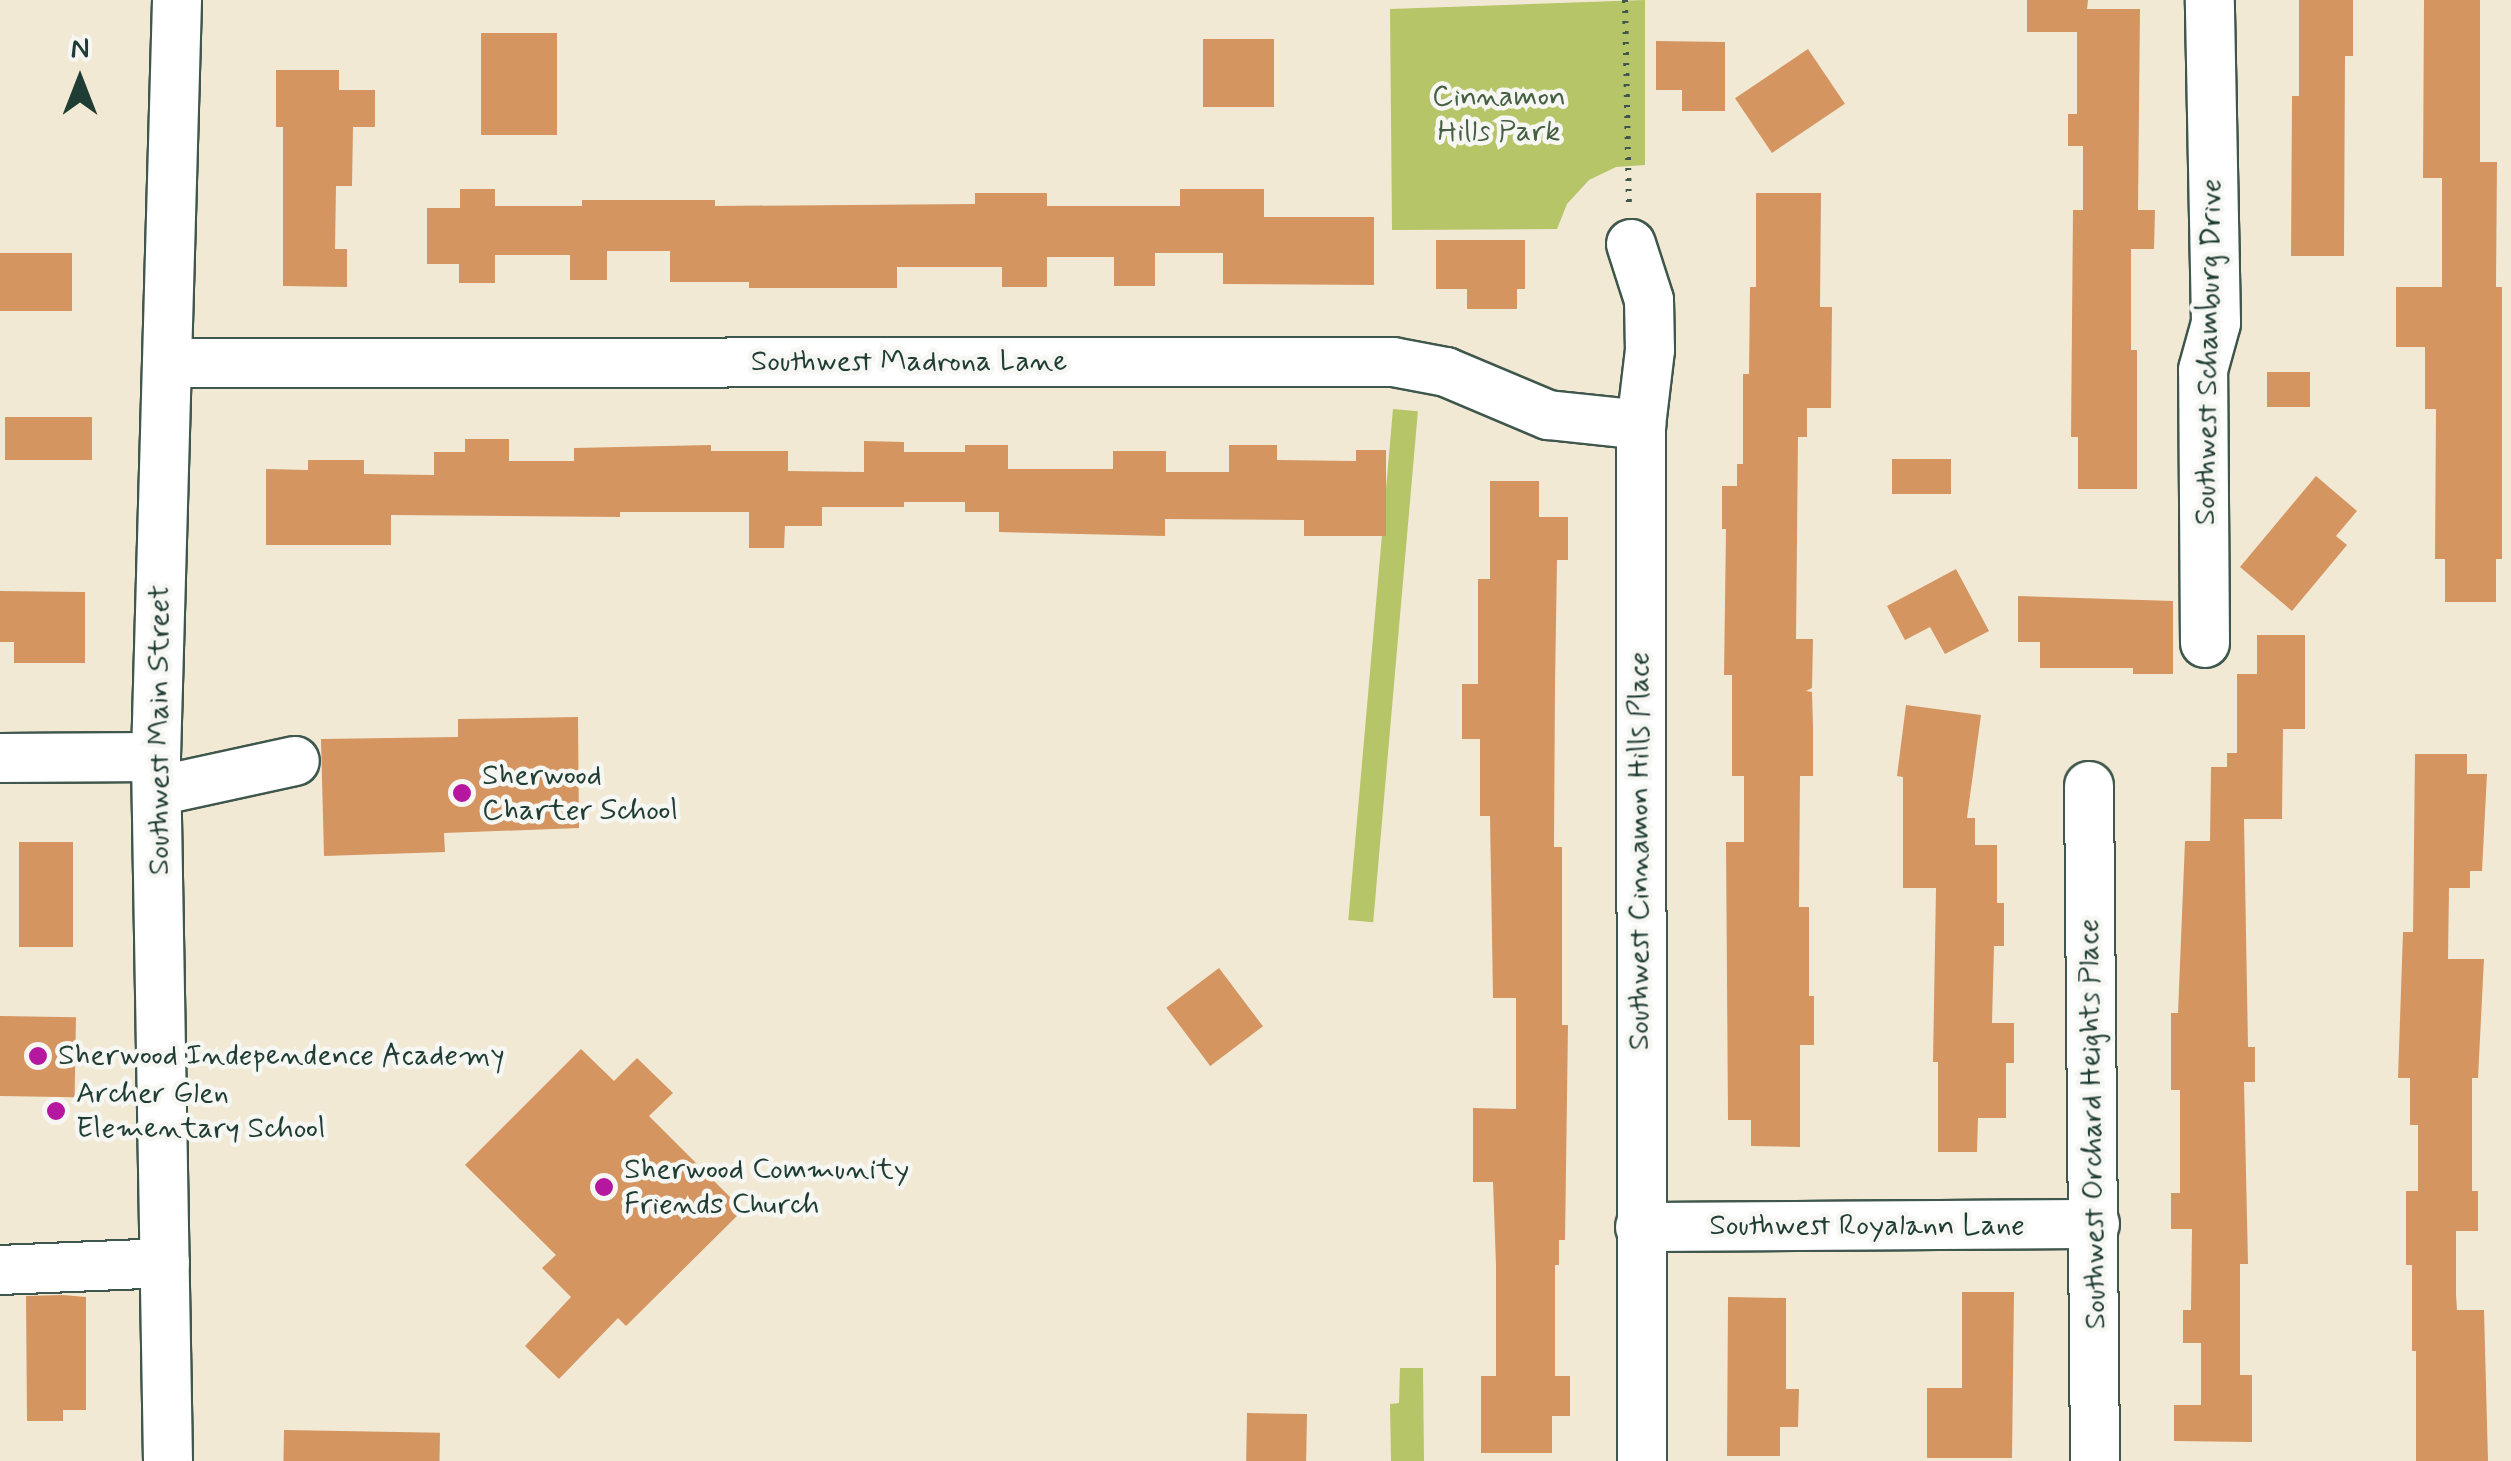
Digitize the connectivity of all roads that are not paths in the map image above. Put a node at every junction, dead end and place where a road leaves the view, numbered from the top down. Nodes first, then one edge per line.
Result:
1 (176, 0) edge
2 (2210, 0) edge
3 (1631, 244) road end
4 (167, 362) junction
5 (1640, 425) junction
6 (2206, 643) dead end
7 (0, 758) edge
8 (295, 762) dead end
9 (156, 774) junction
10 (2089, 786) dead end
11 (2095, 1224) junction
12 (1640, 1228) junction
13 (165, 1263) junction
14 (0, 1270) edge
15 (168, 1461) edge
16 (1642, 1461) edge
17 (2095, 1461) edge

1 - 4 street, Southwest Main Street
2 - 6 street, Southwest Schamburg Drive
3 - 5 street, Southwest Cinnamon Hills Place
4 - 5 street, Southwest Madrona Lane
4 - 9 street, Southwest Main Street
5 - 12 street, Southwest Cinnamon Hills Place
7 - 9 street
8 - 9 street
9 - 13 street, Southwest Main Street
10 - 11 street, Southwest Orchard Heights Place
11 - 12 street, Southwest Royalann Lane
11 - 17 street, Southwest Orchard Heights Place
12 - 16 street, Southwest Cinnamon Hills Place
13 - 14 street
13 - 15 street, Southwest Main Street

